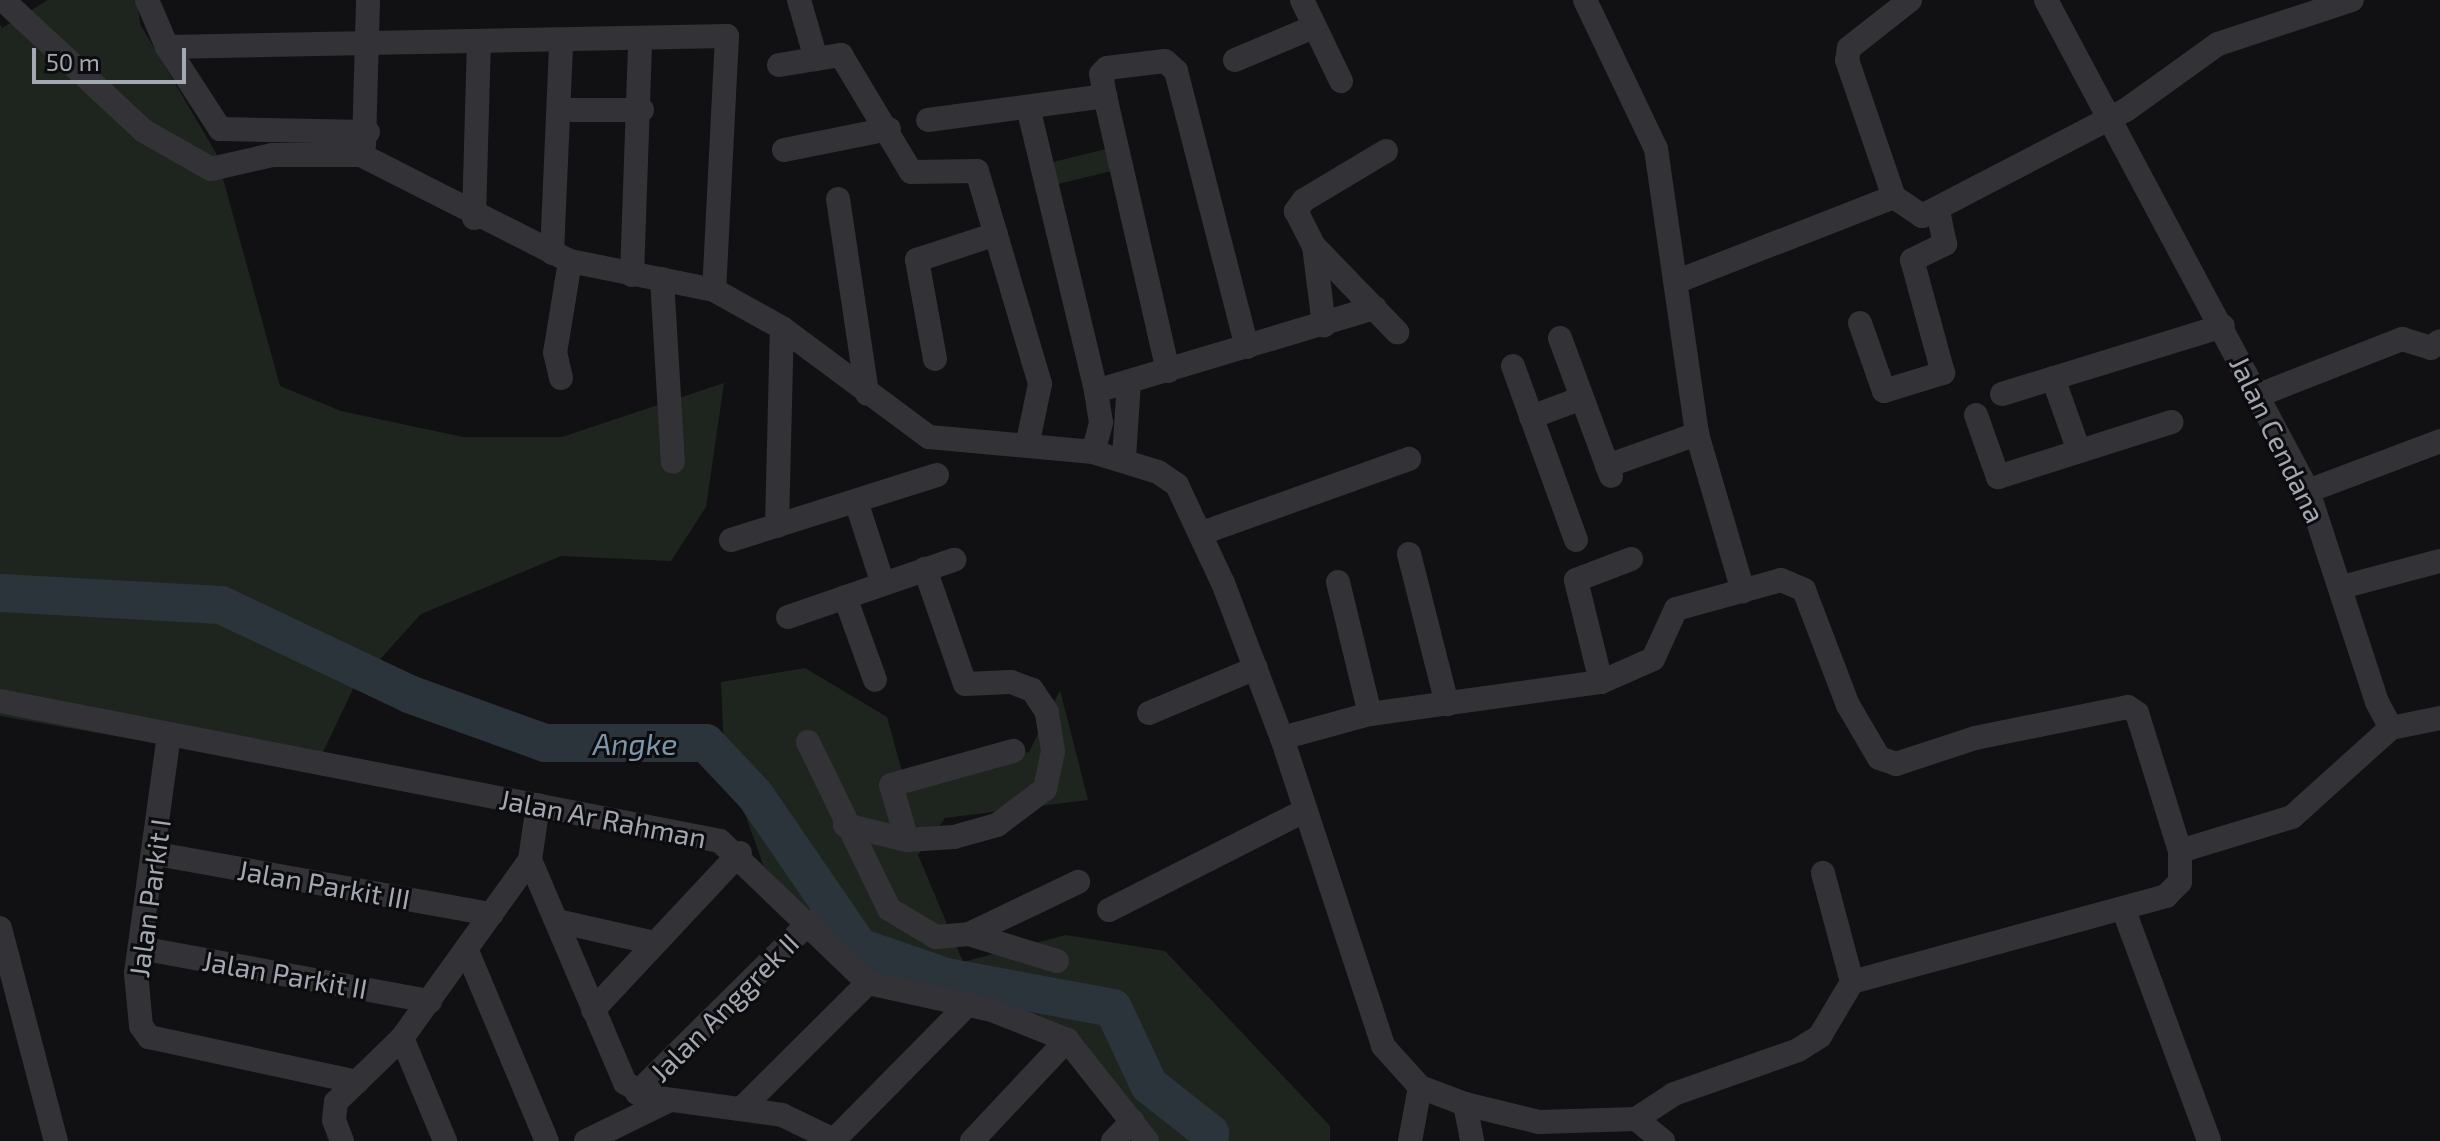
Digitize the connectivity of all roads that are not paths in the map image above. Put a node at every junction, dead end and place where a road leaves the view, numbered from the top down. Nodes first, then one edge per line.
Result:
1 (3, 0) edge
2 (147, 0) edge
3 (368, 0) edge
4 (799, 0) edge
5 (1302, 0) edge
6 (1585, 0) edge
7 (1910, 0) edge
8 (2046, 0) edge
9 (2352, 0) edge
10 (1311, 28) junction
11 (479, 42) junction
12 (640, 42) junction
13 (369, 43) junction
14 (561, 43) junction
15 (167, 47) junction
16 (816, 59) junction
17 (1235, 60) dead end
18 (779, 65) dead end
19 (1341, 81) dead end
20 (1105, 96) junction
21 (1028, 107) junction
22 (562, 110) junction
23 (642, 110) junction
24 (2111, 118) junction
25 (928, 120) dead end
26 (889, 129) junction
27 (368, 132) junction
28 (784, 150) dead end
29 (1386, 151) dead end
30 (361, 155) junction
31 (1894, 197) junction
32 (838, 199) dead end
33 (1938, 211) junction
34 (474, 218) junction
35 (996, 234) junction
36 (1314, 246) junction
37 (561, 257) junction
38 (632, 275) junction
39 (662, 279) junction
40 (1678, 281) junction
41 (714, 290) junction
42 (1375, 308) junction
43 (1860, 323) dead end
44 (1324, 325) junction
45 (2223, 326) junction
46 (782, 328) junction
47 (1397, 332) dead end
48 (1560, 338) dead end
49 (2440, 341) edge
50 (1247, 347) junction
51 (935, 359) dead end
52 (1513, 366) dead end
53 (1168, 371) junction
54 (561, 378) dead end
55 (2053, 378) junction
56 (1129, 382) junction
57 (1096, 391) junction
58 (867, 394) junction
59 (2002, 394) dead end
60 (2259, 395) junction
61 (1582, 398) junction
62 (1976, 415) dead end
63 (1531, 417) junction
64 (2171, 422) dead end
65 (1697, 434) junction
66 (2440, 441) edge
67 (1027, 446) junction
68 (2079, 451) junction
69 (1093, 452) junction
70 (1124, 457) junction
71 (1409, 459) dead end
72 (673, 462) dead end
73 (937, 475) dead end
74 (2308, 491) junction
75 (856, 501) junction
76 (777, 526) junction
77 (1202, 533) junction
78 (731, 540) dead end
79 (1576, 540) dead end
80 (1409, 554) dead end
81 (1631, 559) dead end
82 (954, 560) dead end
83 (2440, 561) edge
84 (925, 569) junction
85 (1338, 582) dead end
86 (883, 584) junction
87 (2342, 587) junction
88 (1743, 591) junction
89 (845, 597) junction
90 (788, 617) dead end
91 (1256, 668) junction
92 (875, 680) dead end
93 (1601, 682) junction
94 (0, 701) edge
95 (1447, 704) junction
96 (1149, 713) dead end
97 (1370, 714) junction
98 (2440, 718) edge
99 (2391, 728) junction
100 (169, 735) junction
101 (1282, 738) junction
102 (808, 742) dead end
103 (1013, 751) dead end
104 (538, 805) junction
105 (1304, 811) junction
106 (845, 825) junction
107 (907, 840) junction
108 (2180, 851) junction
109 (740, 853) junction
110 (157, 854) junction
111 (530, 860) junction
112 (1823, 873) dead end
113 (1078, 882) dead end
114 (2123, 908) junction
115 (1109, 910) dead end
116 (492, 914) junction
117 (557, 921) junction
118 (810, 922) junction
119 (0, 928) edge
120 (969, 934) junction
121 (655, 943) junction
122 (140, 948) junction
123 (468, 954) junction
124 (1057, 961) dead end
125 (0, 971) edge
126 (1852, 982) junction
127 (868, 983) junction
128 (430, 1001) junction
129 (968, 1004) junction
130 (0, 1007) edge
131 (593, 1010) junction
132 (402, 1038) junction
133 (1067, 1040) junction
134 (357, 1082) junction
135 (1420, 1087) junction
136 (637, 1093) junction
137 (670, 1100) junction
138 (1465, 1104) junction
139 (742, 1108) junction
140 (1636, 1119) junction
141 (1132, 1121) junction
142 (835, 1140) edge
143 (56, 1141) edge
144 (342, 1141) edge
145 (445, 1141) edge
146 (547, 1141) edge
147 (586, 1141) edge
148 (972, 1141) edge
149 (1113, 1141) edge
150 (1147, 1141) edge
151 (1410, 1141) edge
152 (1472, 1141) edge
153 (1663, 1141) edge
154 (2209, 1141) edge

1 - 30 street
2 - 15 street
3 - 13 street
4 - 16 street
5 - 10 street
6 - 40 street
7 - 31 street
8 - 24 street, Jalan Cendana
9 - 24 street
10 - 17 street
10 - 19 street
11 - 13 street
11 - 14 street
11 - 34 street
12 - 14 street
12 - 23 street
12 - 41 street
13 - 15 street
13 - 27 street
14 - 22 street
15 - 27 street
16 - 18 street
16 - 26 street
20 - 21 street
20 - 50 street
20 - 53 street
21 - 25 street
21 - 57 street
22 - 23 street
22 - 37 street
23 - 38 street
24 - 33 street
24 - 45 street, Jalan Cendana
26 - 28 street
26 - 35 street
27 - 30 street
29 - 36 street
30 - 34 street
31 - 33 street
31 - 40 street
32 - 58 street
33 - 43 street
34 - 37 street
35 - 51 street
35 - 67 street
36 - 42 street
36 - 44 street
37 - 38 street
37 - 54 street
38 - 39 street
39 - 41 street
39 - 72 street
40 - 65 street
41 - 46 street
42 - 44 street
42 - 47 street
44 - 50 street
45 - 55 street
45 - 60 street, Jalan Cendana
46 - 58 street
46 - 76 street
48 - 61 street
49 - 60 street
50 - 53 street
52 - 63 street
53 - 56 street
55 - 59 street
55 - 68 street
56 - 57 street
56 - 70 street
57 - 69 street
58 - 67 street
60 - 74 street, Jalan Cendana
61 - 63 street
61 - 65 street
62 - 68 street
63 - 79 street
64 - 68 street
65 - 88 street
66 - 74 street
67 - 69 street
69 - 70 street
70 - 77 street
71 - 77 street
73 - 75 street
74 - 87 street, Jalan Cendana
75 - 76 street
75 - 86 street
76 - 78 street
77 - 91 street
80 - 95 street
81 - 93 street
82 - 84 street
83 - 87 street
84 - 86 street
84 - 107 street
85 - 97 street
86 - 89 street
87 - 99 street, Jalan Cendana
88 - 93 street
88 - 108 street
89 - 90 street
89 - 92 street
91 - 96 street
91 - 101 street
93 - 95 street
94 - 100 street, Jalan Ar Rahman
95 - 97 street
97 - 101 street
98 - 99 street
99 - 108 street
100 - 104 street, Jalan Ar Rahman
100 - 110 street, Jalan Parkit I
101 - 105 street
102 - 106 street
103 - 107 street
104 - 109 street, Jalan Ar Rahman
104 - 111 street
105 - 115 street
105 - 135 street
106 - 107 street
106 - 120 street
108 - 114 street
109 - 118 street, Jalan Ar Rahman
109 - 121 street
110 - 116 street, Jalan Parkit III
110 - 122 street, Jalan Parkit I
111 - 116 street
111 - 117 street
112 - 126 street
113 - 120 street
114 - 126 street
114 - 154 street
116 - 123 street
117 - 121 street
117 - 131 street
118 - 127 street, Jalan Ar Rahman
118 - 136 street, Jalan Anggrek II
119 - 143 street
120 - 124 street
121 - 131 street
122 - 128 street, Jalan Parkit II
122 - 134 street, Jalan Parkit I
123 - 128 street
123 - 146 street
125 - 130 street
126 - 140 street
127 - 129 street
127 - 139 street
128 - 132 street
129 - 133 street
129 - 142 street
131 - 136 street
132 - 134 street
132 - 145 street
133 - 141 street
133 - 148 street
134 - 144 street
135 - 138 street
135 - 151 street
136 - 137 street
137 - 139 street
137 - 147 street
138 - 140 street
138 - 152 street
139 - 142 street
140 - 153 street
141 - 149 street
141 - 150 street

